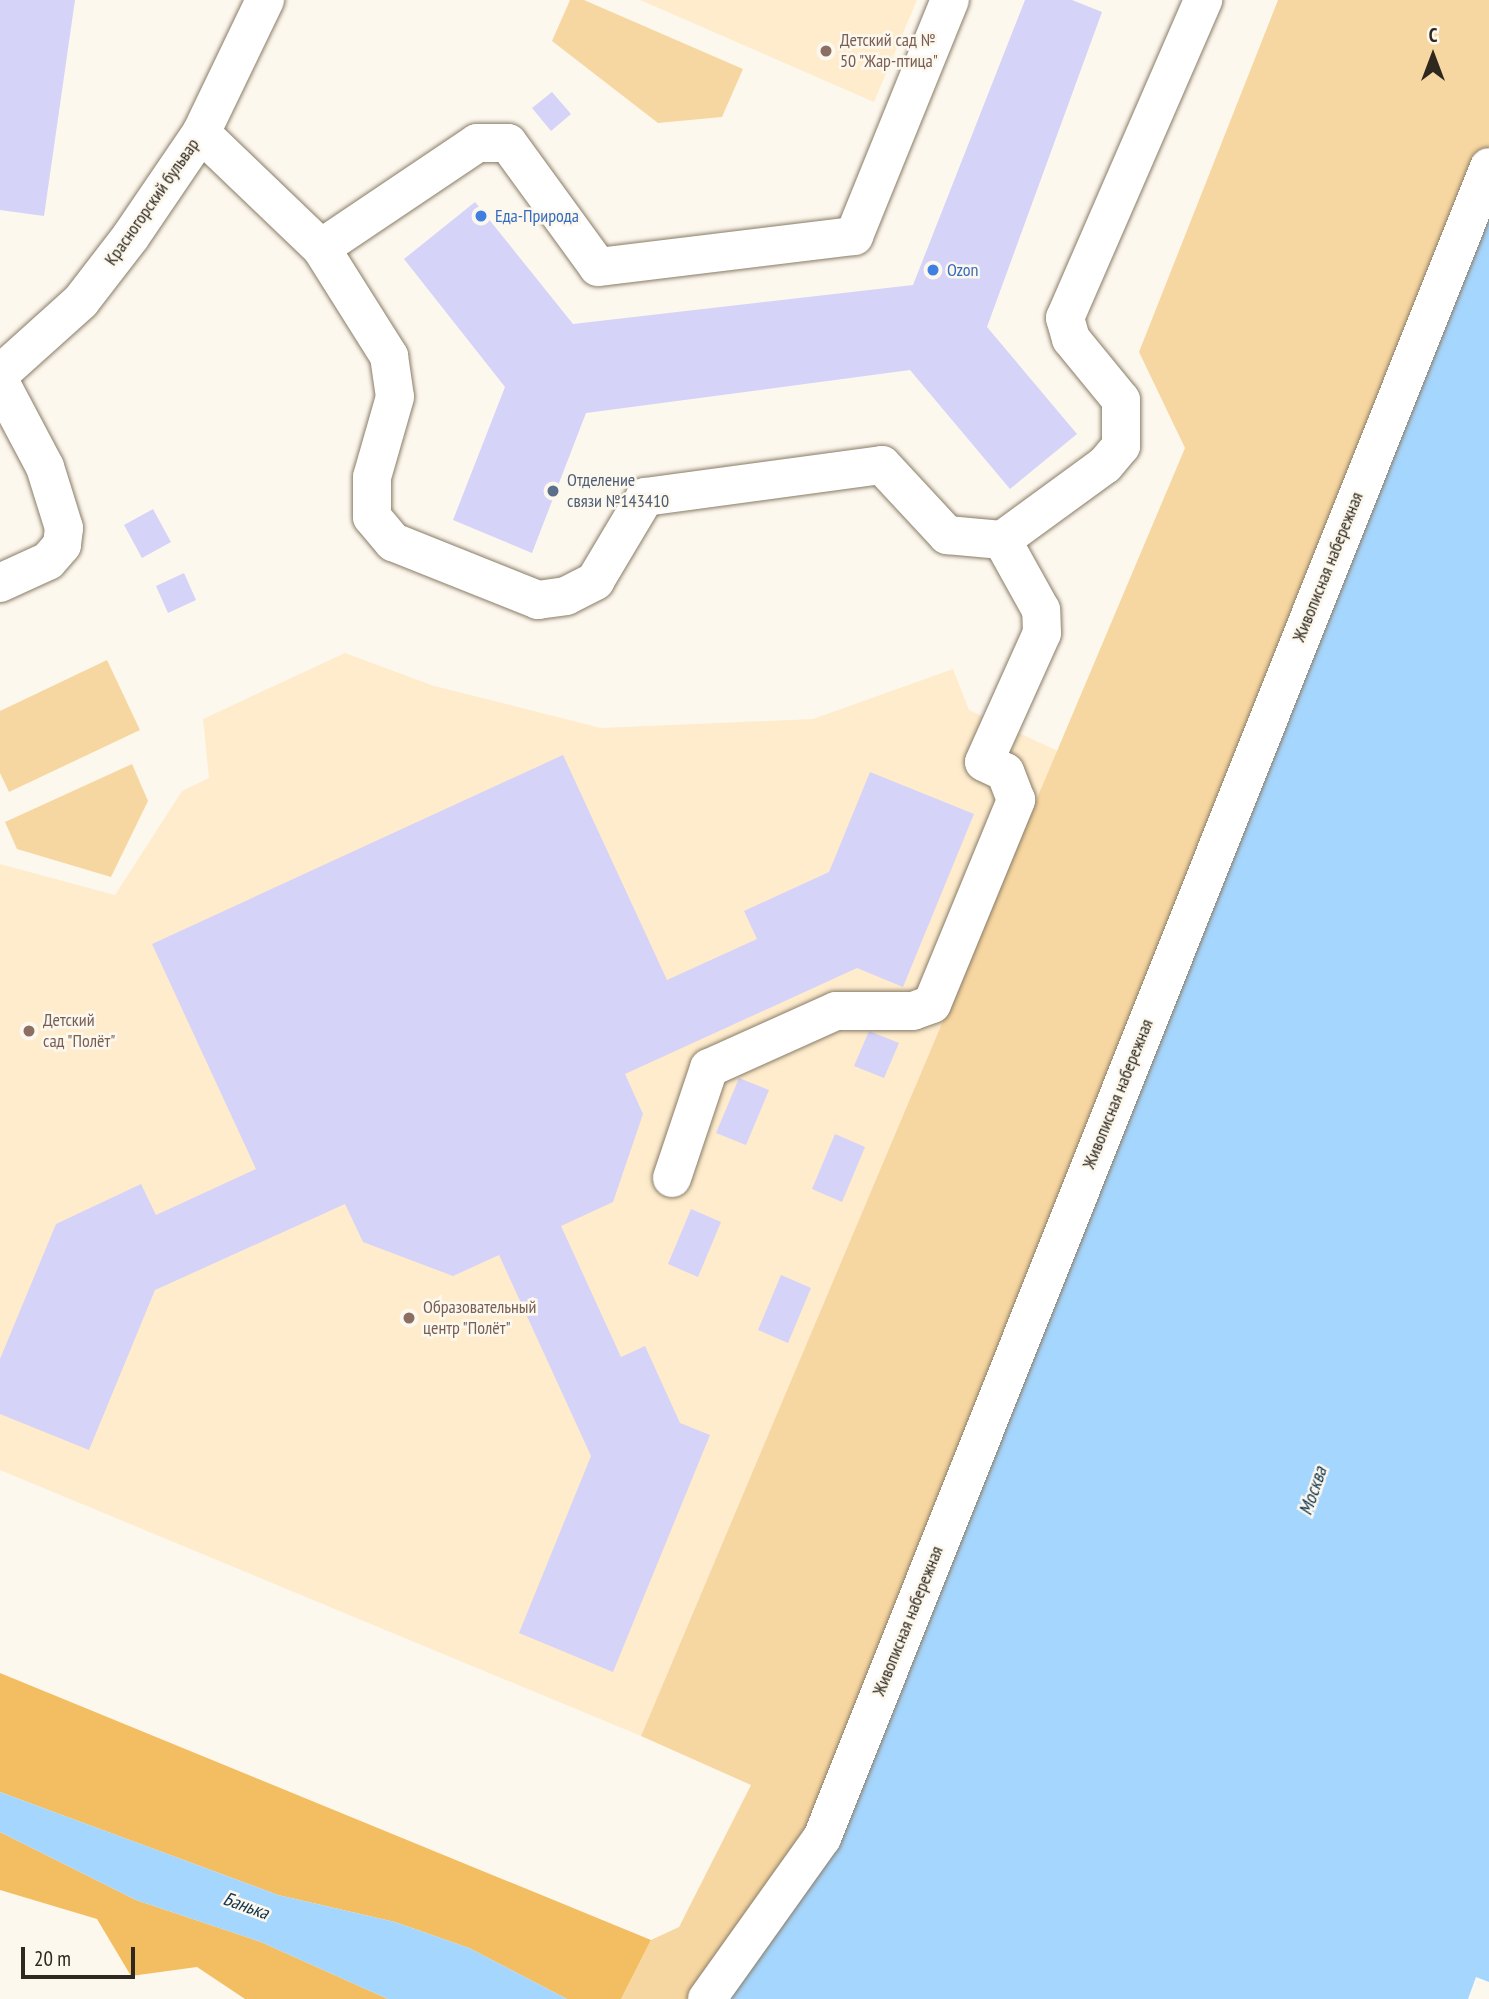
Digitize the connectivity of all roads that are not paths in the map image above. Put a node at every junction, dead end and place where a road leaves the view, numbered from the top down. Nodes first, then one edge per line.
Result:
1 (264, 0) edge
2 (950, 0) edge
3 (1203, 0) edge
4 (201, 133) junction
5 (1489, 167) edge
6 (321, 248) junction
7 (0, 374) edge
8 (0, 382) edge
9 (1002, 540) junction
10 (0, 583) edge
11 (672, 1178) dead end
12 (707, 1999) edge

1 - 4 street, Красногорский бульвар
2 - 6 street
3 - 9 street
4 - 6 street
4 - 7 street, Красногорский бульвар
5 - 12 street, Живописная набережная
6 - 9 street
8 - 10 street
9 - 11 street

